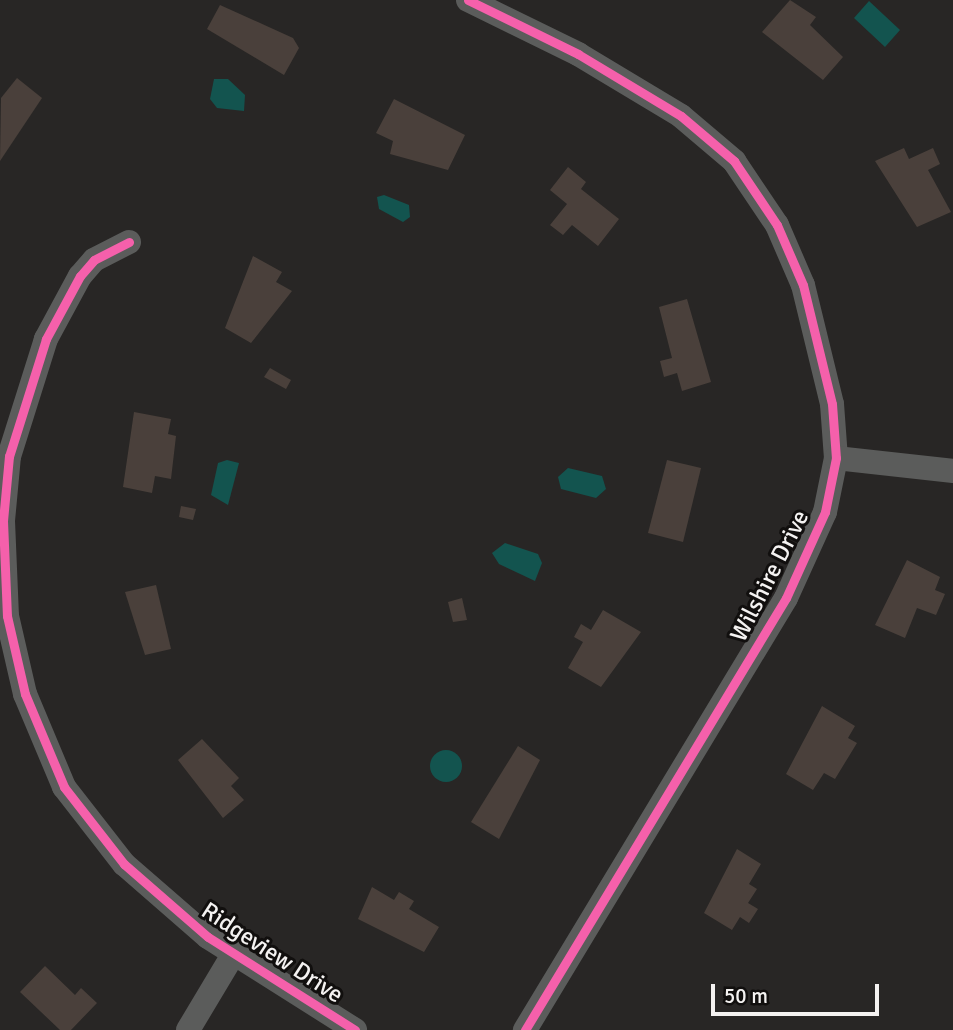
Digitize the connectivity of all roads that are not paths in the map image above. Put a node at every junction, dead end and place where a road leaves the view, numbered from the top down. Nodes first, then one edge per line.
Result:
1 (468, 0) edge
2 (129, 242) dead end
3 (836, 458) junction
4 (953, 471) edge
5 (4, 617) edge
6 (234, 953) junction
7 (188, 1030) edge
8 (355, 1030) edge
9 (525, 1030) edge

1 - 3 street, Wilshire Drive
2 - 5 street, Ridgeview Drive
3 - 4 street
3 - 9 street, Wilshire Drive
5 - 6 street, Ridgeview Drive
6 - 7 street
6 - 8 street, Ridgeview Drive

